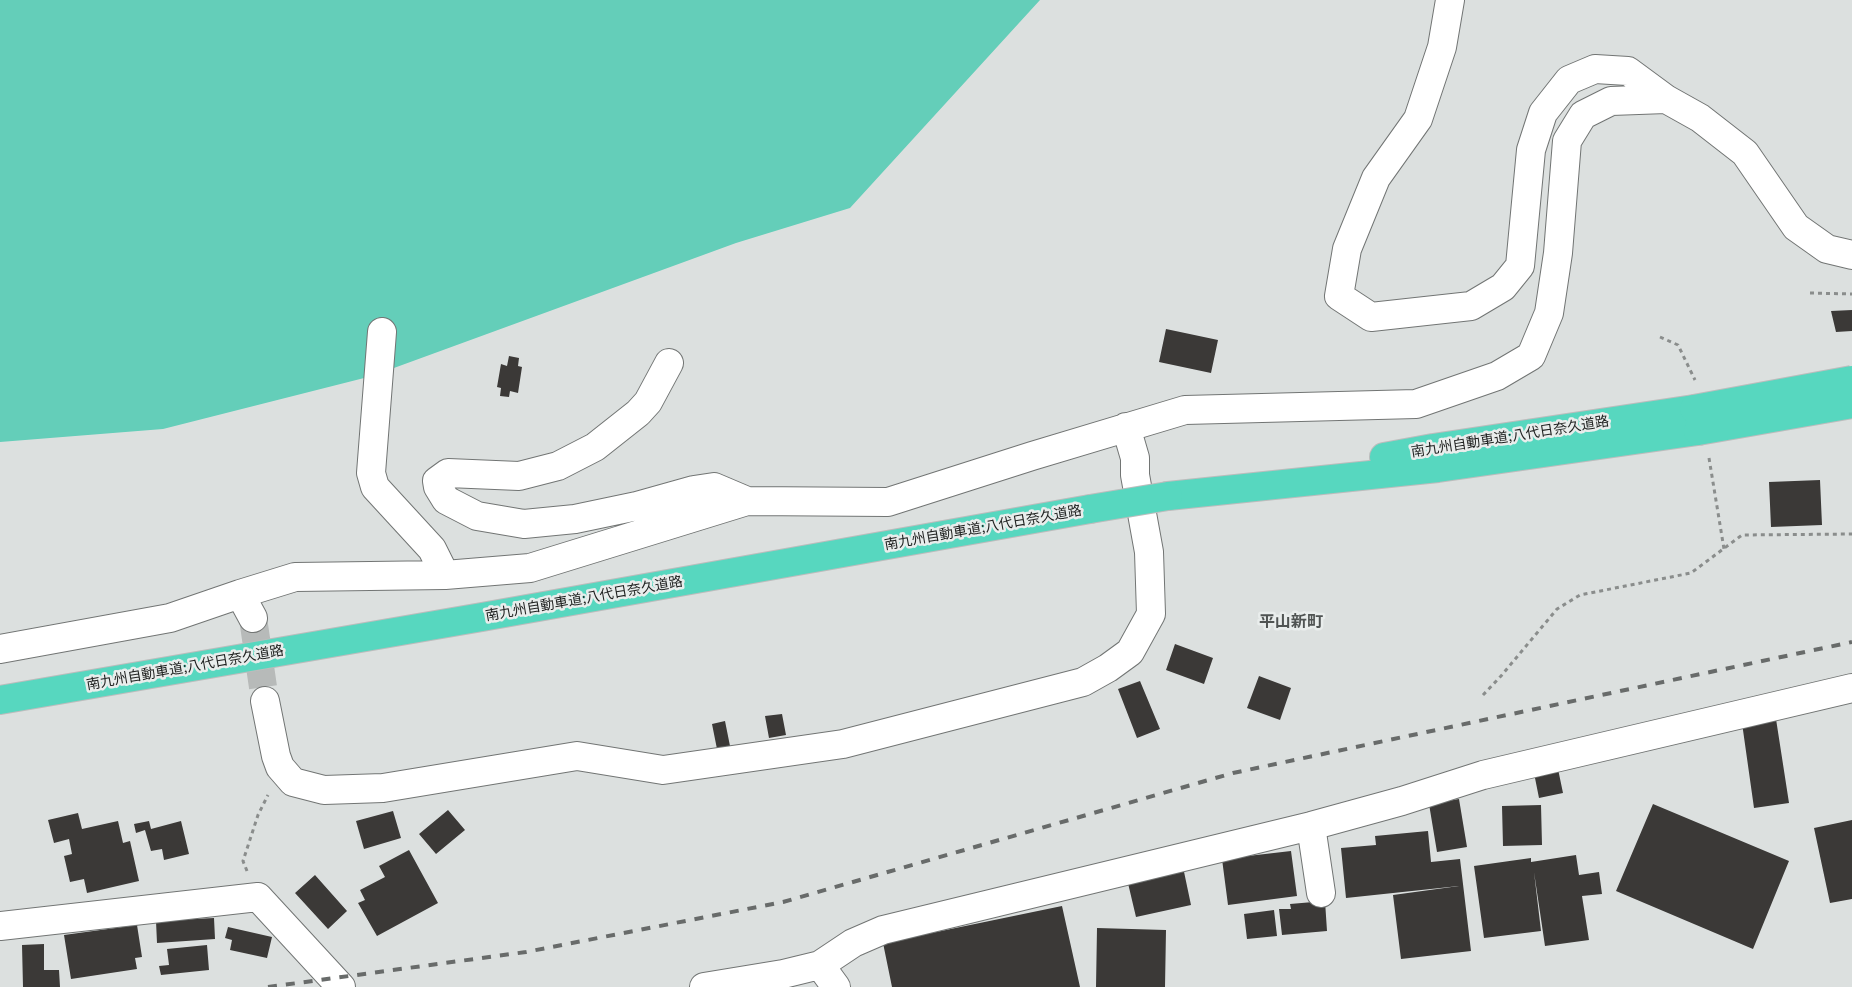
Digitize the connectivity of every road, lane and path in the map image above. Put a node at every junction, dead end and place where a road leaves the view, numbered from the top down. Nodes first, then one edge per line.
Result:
1 (1450, 0) edge
2 (1666, 100) junction
3 (1852, 255) edge
4 (1810, 293) dead end
5 (1852, 294) edge
6 (382, 332) dead end
7 (668, 363) dead end
8 (1852, 380) edge
9 (1852, 404) edge
10 (1696, 420) junction
11 (1126, 427) junction
12 (747, 502) junction
13 (1852, 534) edge
14 (444, 574) junction
15 (240, 594) junction
16 (253, 618) tunnel mouth
17 (0, 649) edge
18 (1852, 688) edge
19 (1483, 695) dead end
20 (0, 700) edge
21 (265, 701) tunnel mouth
22 (280, 767) junction
23 (1311, 826) junction
24 (1321, 893) dead end
25 (258, 897) junction
26 (0, 926) edge
27 (820, 965) junction
28 (341, 987) edge
29 (704, 987) edge
30 (836, 987) edge

1 - 2 street
2 - 3 street
2 - 11 street
4 - 5 path
6 - 14 street
7 - 12 street
8 - 10 highway, 南九州自動車道;八代日奈久道路, bridge
9 - 10 highway, 南九州自動車道;八代日奈久道路, bridge
10 - 20 highway, 南九州自動車道;八代日奈久道路, bridge
11 - 12 street
11 - 22 street
12 - 14 street
13 - 19 path
14 - 15 street
15 - 16 street
15 - 17 street
18 - 23 street
21 - 22 street
22 - 25 path
23 - 24 street
23 - 27 street
25 - 26 street
25 - 28 street
27 - 29 street
27 - 30 street

